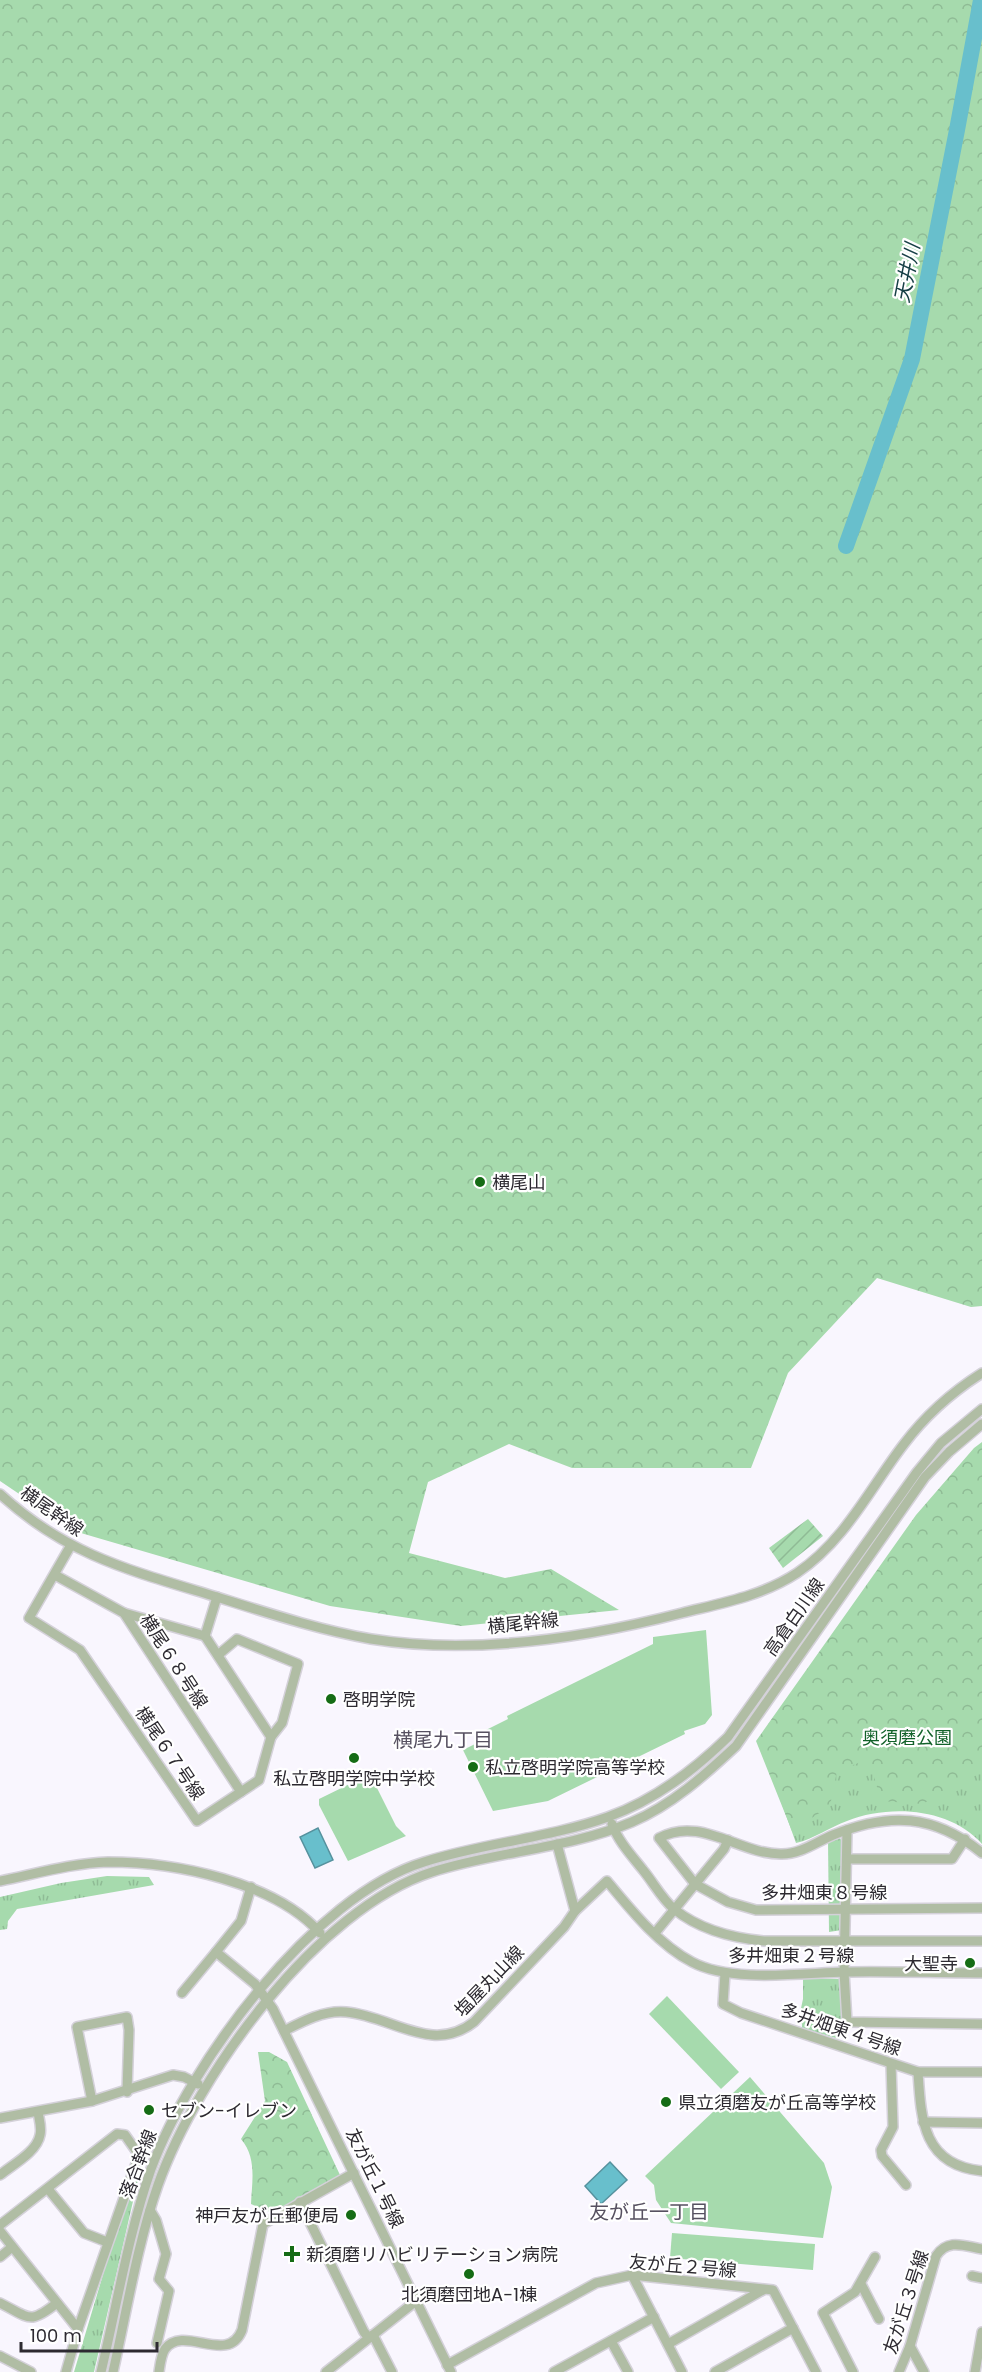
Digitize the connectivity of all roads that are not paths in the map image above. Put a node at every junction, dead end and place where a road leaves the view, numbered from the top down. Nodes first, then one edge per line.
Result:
1 (982, 1373) edge
2 (982, 1409) edge
3 (982, 1424) edge
4 (0, 1494) edge
5 (70, 1545) junction
6 (55, 1575) junction
7 (217, 1597) junction
8 (124, 1613) junction
9 (205, 1636) junction
10 (218, 1655) junction
11 (271, 1737) junction
12 (241, 1792) junction
13 (609, 1817) junction
14 (614, 1829) junction
15 (847, 1830) junction
16 (965, 1839) junction
17 (728, 1840) junction
18 (557, 1844) junction
19 (982, 1852) edge
20 (847, 1859) junction
21 (0, 1881) edge
22 (694, 1884) junction
23 (251, 1887) junction
24 (982, 1908) edge
25 (673, 1909) junction
26 (846, 1909) junction
27 (575, 1911) junction
28 (317, 1930) junction
29 (655, 1933) junction
30 (326, 1939) junction
31 (846, 1941) junction
32 (982, 1941) edge
33 (216, 1952) junction
34 (844, 1972) junction
35 (725, 1973) junction
36 (982, 1973) edge
37 (258, 1990) junction
38 (182, 1993) dead end
39 (268, 2000) junction
40 (982, 2024) edge
41 (284, 2031) junction
42 (891, 2064) junction
43 (918, 2072) junction
44 (982, 2072) edge
45 (195, 2082) junction
46 (206, 2088) junction
47 (127, 2092) junction
48 (92, 2102) junction
49 (38, 2112) junction
50 (0, 2118) edge
51 (923, 2122) junction
52 (982, 2123) edge
53 (982, 2171) edge
54 (354, 2174) junction
55 (0, 2175) edge
56 (906, 2185) dead end
57 (48, 2189) junction
58 (300, 2202) junction
59 (150, 2210) junction
60 (0, 2225) edge
61 (0, 2230) edge
62 (107, 2242) junction
63 (12, 2247) junction
64 (982, 2249) edge
65 (0, 2257) edge
66 (875, 2257) dead end
67 (632, 2275) junction
68 (861, 2284) junction
69 (763, 2290) junction
70 (416, 2301) junction
71 (0, 2303) edge
72 (57, 2303) junction
73 (654, 2317) junction
74 (879, 2319) dead end
75 (793, 2328) junction
76 (78, 2329) junction
77 (982, 2332) edge
78 (371, 2336) junction
79 (611, 2341) junction
80 (157, 2343) dead end
81 (668, 2344) junction
82 (910, 2346) junction
83 (0, 2356) edge
84 (449, 2368) edge
85 (570, 2368) edge
86 (814, 2371) edge
87 (31, 2372) edge
88 (66, 2372) edge
89 (101, 2372) edge
90 (112, 2372) edge
91 (159, 2372) edge
92 (326, 2372) edge
93 (392, 2372) edge
94 (554, 2372) edge
95 (628, 2372) edge
96 (682, 2372) edge
97 (715, 2372) edge
98 (853, 2372) edge
99 (899, 2372) edge
100 (924, 2372) edge
101 (975, 2372) edge

1 - 7 street, 横尾幹線
2 - 13 street, 高倉白川線
3 - 14 street, 高倉白川線
4 - 5 street, 横尾幹線
5 - 6 street, 横尾６７号線
5 - 7 street, 横尾幹線
6 - 8 street, 横尾６８号線
6 - 12 street, 横尾６７号線
7 - 9 street
8 - 9 street
8 - 12 street, 横尾６８号線
9 - 10 street
10 - 11 street
10 - 11 street, 横尾６７号線
11 - 12 street, 横尾６７号線
13 - 14 street
13 - 28 street
14 - 18 street
14 - 25 street
15 - 16 street
15 - 17 street
15 - 20 street
16 - 19 street
16 - 20 street
17 - 22 street
17 - 22 street, 多井畑東８号線
18 - 27 street
18 - 30 street
20 - 26 street
21 - 23 street
22 - 25 street
22 - 26 street, 多井畑東８号線
23 - 28 street
23 - 33 street
24 - 26 street, 多井畑東８号線
25 - 29 street
25 - 31 street
26 - 31 street
27 - 29 street, 多井畑東２号線
27 - 41 street, 塩屋丸山線
28 - 30 street
28 - 37 street
29 - 35 street, 多井畑東２号線
30 - 39 street
31 - 32 street
31 - 34 street
33 - 37 street
33 - 38 street
34 - 35 street, 多井畑東２号線
34 - 36 street, 多井畑東２号線
34 - 40 street
35 - 42 street, 多井畑東４号線
37 - 39 street
37 - 45 street, 落合幹線
39 - 41 street
39 - 46 street, 落合幹線
41 - 54 street, 友が丘１号線
42 - 43 street, 多井畑東４号線
42 - 56 street
43 - 44 street, 多井畑東４号線
43 - 51 street
45 - 46 street
45 - 47 street
45 - 89 street, 落合幹線
46 - 59 street, 落合幹線
47 - 48 street
47 - 48 street
48 - 49 street
49 - 50 street
49 - 55 street
51 - 52 street
51 - 53 street
54 - 58 street
54 - 70 street, 友が丘１号線
57 - 60 street
57 - 62 street
57 - 62 street
58 - 78 street
58 - 91 street
59 - 80 street
59 - 90 street, 落合幹線
61 - 63 street
62 - 76 street
63 - 65 street
63 - 72 street
64 - 82 street, 友が丘３号線
66 - 68 street
67 - 69 street, 友が丘２号線
67 - 73 street
67 - 84 street, 友が丘２号線
68 - 74 street
68 - 98 street
69 - 75 street
69 - 81 street
70 - 78 street
70 - 84 street, 友が丘１号線
71 - 72 street
72 - 76 street
73 - 79 street
73 - 81 street
75 - 86 street
75 - 97 street
76 - 88 street
77 - 101 street
78 - 92 street
78 - 93 street
79 - 85 street
79 - 95 street
81 - 96 street
82 - 99 street, 友が丘３号線
82 - 100 street
83 - 87 street
85 - 94 street

